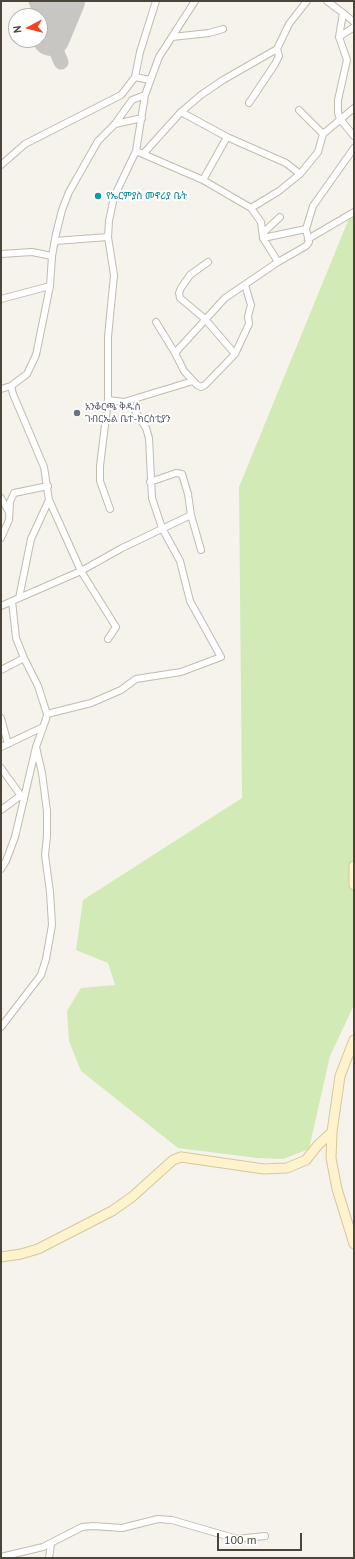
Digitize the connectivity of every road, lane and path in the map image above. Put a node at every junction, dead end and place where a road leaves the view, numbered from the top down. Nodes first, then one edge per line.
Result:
1 (156, 1) edge
2 (195, 1) edge
3 (307, 1) edge
4 (327, 1) edge
5 (343, 13) junction
6 (354, 22) edge
7 (354, 27) edge
8 (223, 29) dead end
9 (172, 37) junction
10 (339, 37) junction
11 (277, 49) junction
12 (135, 77) junction
13 (150, 80) junction
14 (145, 95) junction
15 (249, 103) dead end
16 (354, 108) edge
17 (299, 110) dead end
18 (181, 112) junction
19 (142, 118) junction
20 (340, 119) junction
21 (115, 124) junction
22 (323, 134) junction
23 (354, 136) edge
24 (227, 137) junction
25 (354, 148) edge
26 (136, 151) junction
27 (144, 153) junction
28 (1, 165) edge
29 (300, 174) junction
30 (203, 180) junction
31 (251, 208) junction
32 (354, 212) edge
33 (280, 217) dead end
34 (306, 229) junction
35 (263, 235) junction
36 (108, 237) junction
37 (308, 239) junction
38 (54, 240) junction
39 (1, 254) edge
40 (52, 256) junction
41 (208, 262) dead end
42 (278, 262) junction
43 (245, 285) junction
44 (50, 286) junction
45 (1, 299) edge
46 (205, 319) junction
47 (156, 322) dead end
48 (175, 353) junction
49 (235, 354) junction
50 (193, 381) junction
51 (11, 386) junction
52 (1, 389) edge
53 (108, 400) junction
54 (124, 402) junction
55 (150, 482) junction
56 (48, 486) junction
57 (1, 498) edge
58 (49, 500) junction
59 (110, 509) dead end
60 (9, 512) junction
61 (190, 515) junction
62 (162, 528) junction
63 (1, 538) edge
64 (200, 550) dead end
65 (81, 571) junction
66 (19, 598) junction
67 (12, 601) junction
68 (1, 606) edge
69 (108, 639) dead end
70 (24, 658) junction
71 (1, 670) edge
72 (47, 714) junction
73 (1, 718) edge
74 (43, 727) junction
75 (8, 744) junction
76 (1, 747) edge
77 (36, 747) junction
78 (1, 768) edge
79 (22, 798) junction
80 (1, 810) edge
81 (354, 866) edge
82 (1, 869) edge
83 (354, 885) edge
84 (3, 1018) edge
85 (1, 1027) edge
86 (354, 1040) edge
87 (332, 1132) junction
88 (354, 1244) edge
89 (1, 1257) edge
90 (264, 1536) dead end
91 (51, 1544) junction
92 (1, 1557) edge
93 (49, 1558) edge

1 - 12 street
2 - 9 street
3 - 11 street
4 - 5 street
5 - 6 street
5 - 10 street
7 - 10 street
8 - 9 street
9 - 13 street
10 - 20 street
11 - 15 street
11 - 18 street
12 - 13 street
12 - 28 street
13 - 14 street
14 - 19 street
14 - 21 street
16 - 20 street
17 - 22 street
18 - 24 street
18 - 27 street
19 - 21 street
19 - 26 street
20 - 22 street
20 - 23 street
21 - 38 street
22 - 29 street
24 - 29 street
24 - 30 street
25 - 34 street
26 - 27 street
26 - 36 street
27 - 30 street
29 - 31 street
30 - 31 street
31 - 35 street
32 - 37 street
33 - 35 street
34 - 35 street
34 - 37 street
35 - 42 street
36 - 38 street
36 - 53 street
37 - 42 street
38 - 40 street
39 - 40 street
40 - 44 street
41 - 46 street
42 - 43 street
43 - 46 street
43 - 49 street
44 - 45 street
44 - 51 street
46 - 48 street
46 - 49 street
47 - 48 street
48 - 50 street
49 - 50 street
50 - 54 street
51 - 52 street
51 - 56 street
53 - 54 street
53 - 59 street
54 - 55 street
55 - 61 street
55 - 62 street
56 - 58 street
56 - 60 street
57 - 60 street
58 - 65 street
58 - 66 street
60 - 63 street
61 - 62 street
61 - 64 street
62 - 65 street
62 - 72 street
65 - 66 street
65 - 69 street
66 - 67 street
67 - 68 street
67 - 70 street
70 - 71 street
70 - 72 street
72 - 74 street
73 - 75 street
74 - 75 street
74 - 77 street
75 - 76 street
77 - 79 street
77 - 84 street
78 - 79 street
79 - 80 street
79 - 82 street
81 - 83 main road
84 - 85 street
86 - 87 main road
87 - 88 main road
87 - 89 main road
90 - 91 street
91 - 92 street
91 - 93 street

